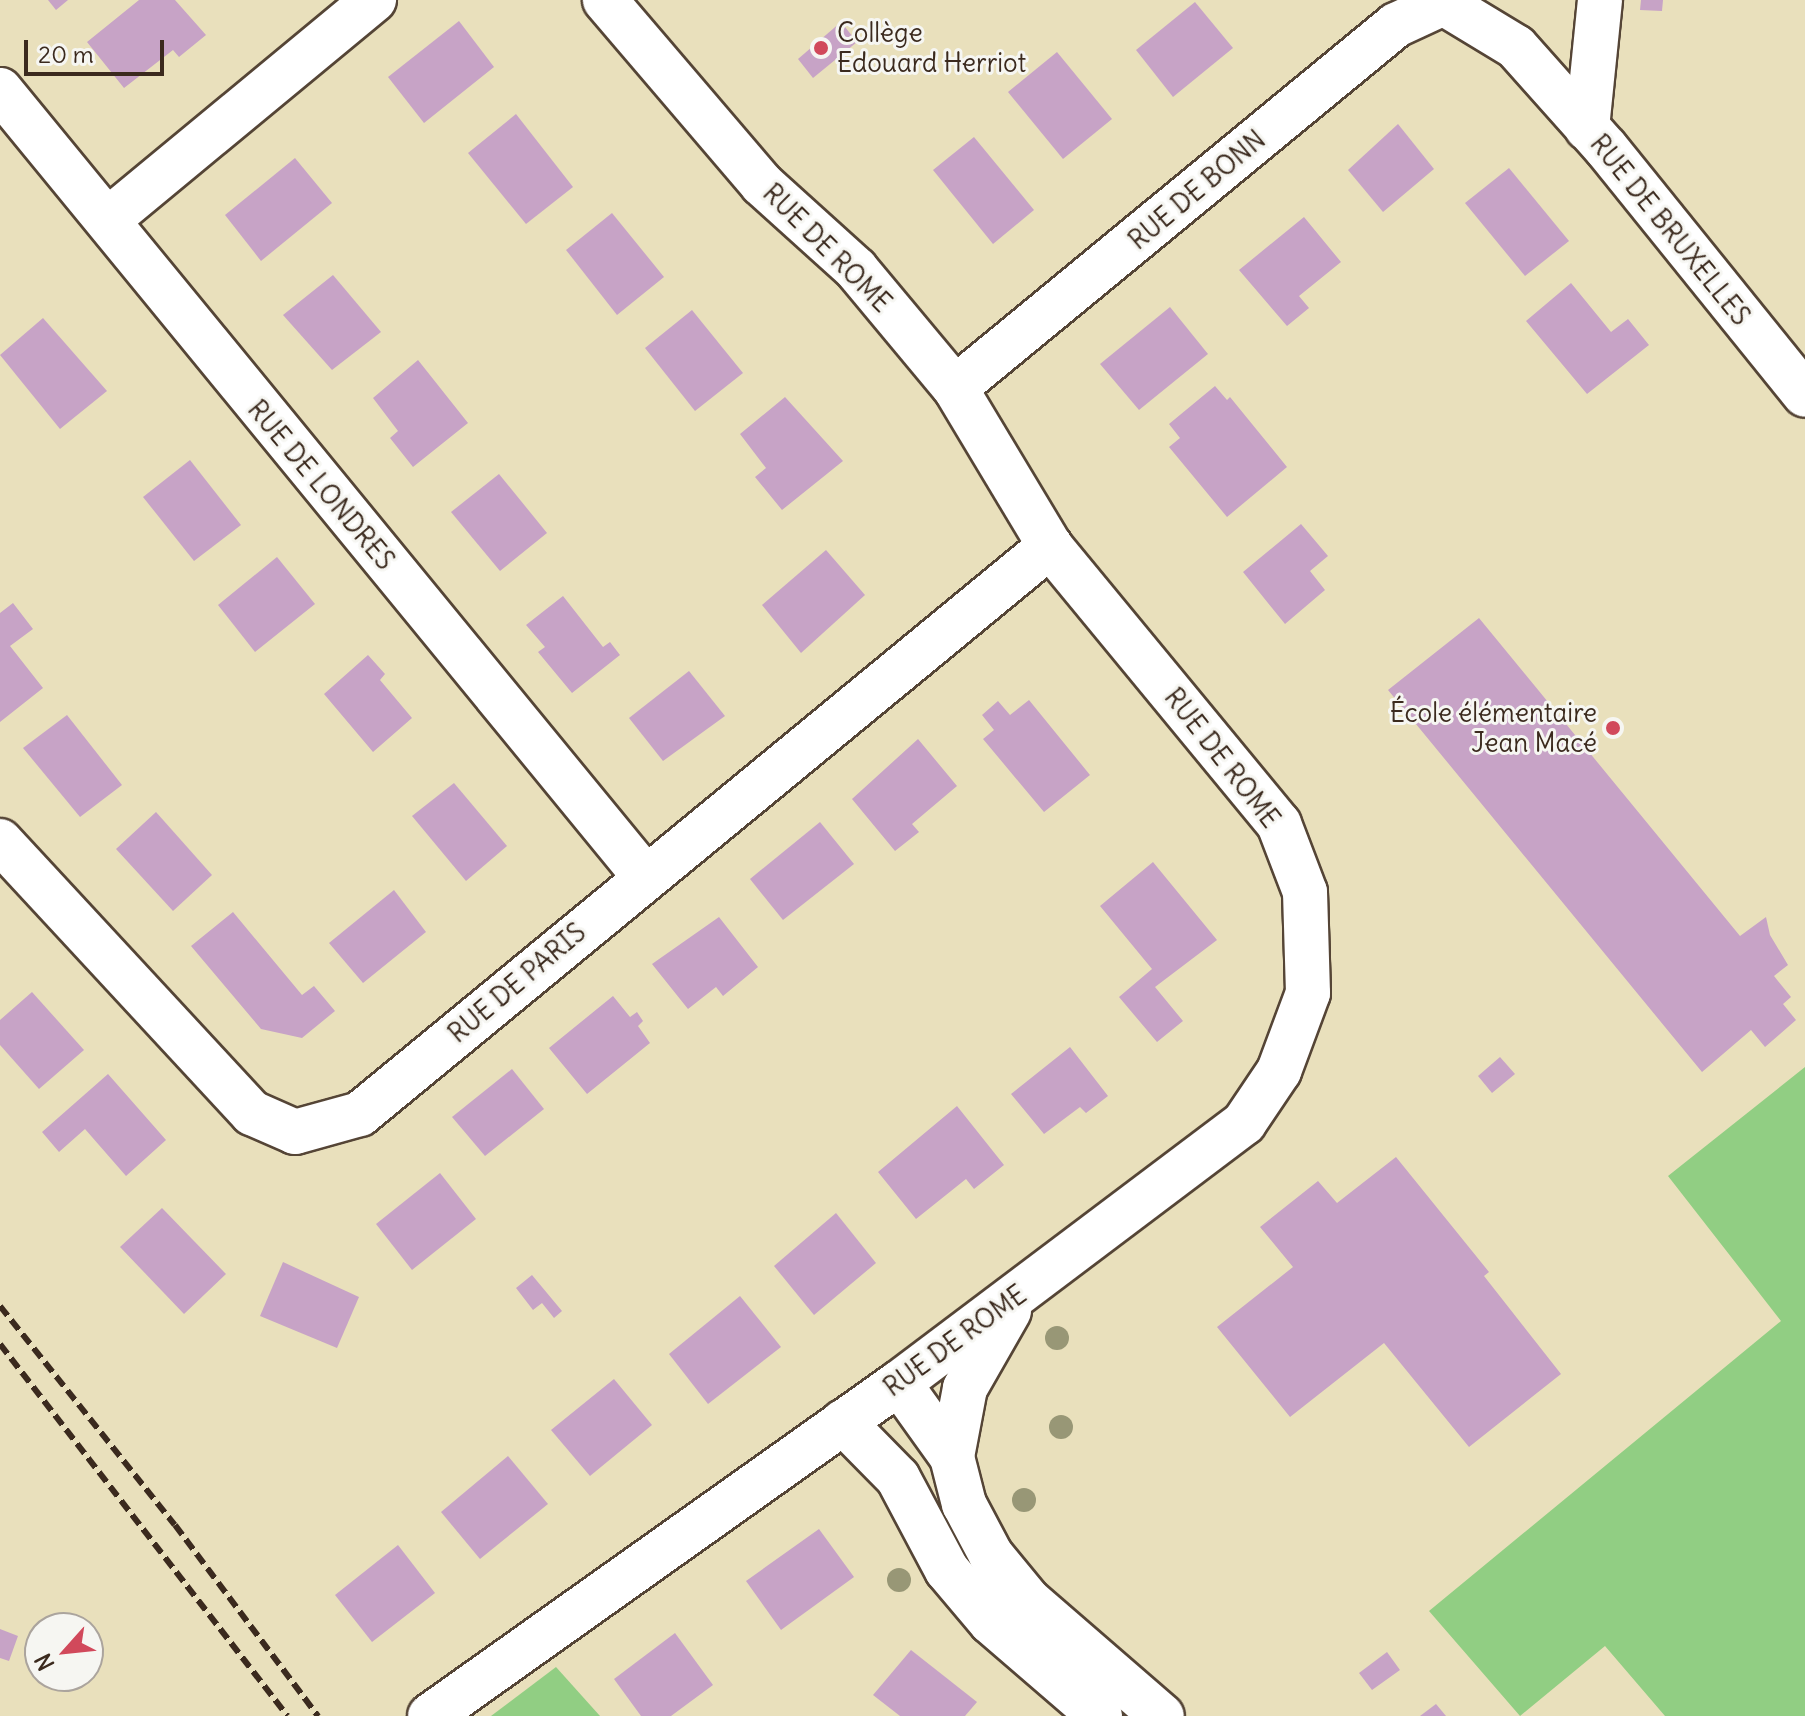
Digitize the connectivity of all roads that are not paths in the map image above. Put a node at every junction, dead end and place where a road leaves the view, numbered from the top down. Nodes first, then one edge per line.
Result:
1 (374, 0) edge
2 (605, 0) edge
3 (1600, 0) edge
4 (1448, 2) edge
5 (0, 90) edge
6 (1587, 128) junction
7 (109, 219) junction
8 (955, 388) junction
9 (1805, 395) edge
10 (1050, 546) junction
11 (0, 841) edge
12 (645, 877) junction
13 (1019, 1294) junction
14 (899, 1383) junction
15 (843, 1422) junction
16 (952, 1457) junction
17 (430, 1716) edge
18 (1100, 1716) edge
19 (1162, 1716) edge

1 - 7 street
2 - 8 street, RUE DE ROME
3 - 6 street, RUE DE BRUXELLES
4 - 6 street, RUE DE BONN
4 - 8 street, RUE DE BONN
5 - 7 street, RUE DE LONDRES
6 - 9 street, RUE DE BRUXELLES
7 - 12 street, RUE DE LONDRES
8 - 10 street, RUE DE ROME
10 - 12 street, RUE DE PARIS
10 - 13 street, RUE DE ROME
11 - 12 street, RUE DE PARIS
13 - 14 street, RUE DE ROME
13 - 16 street
14 - 15 street, RUE DE ROME
14 - 16 street
15 - 17 street, RUE DE ROME
15 - 18 street
16 - 19 street

